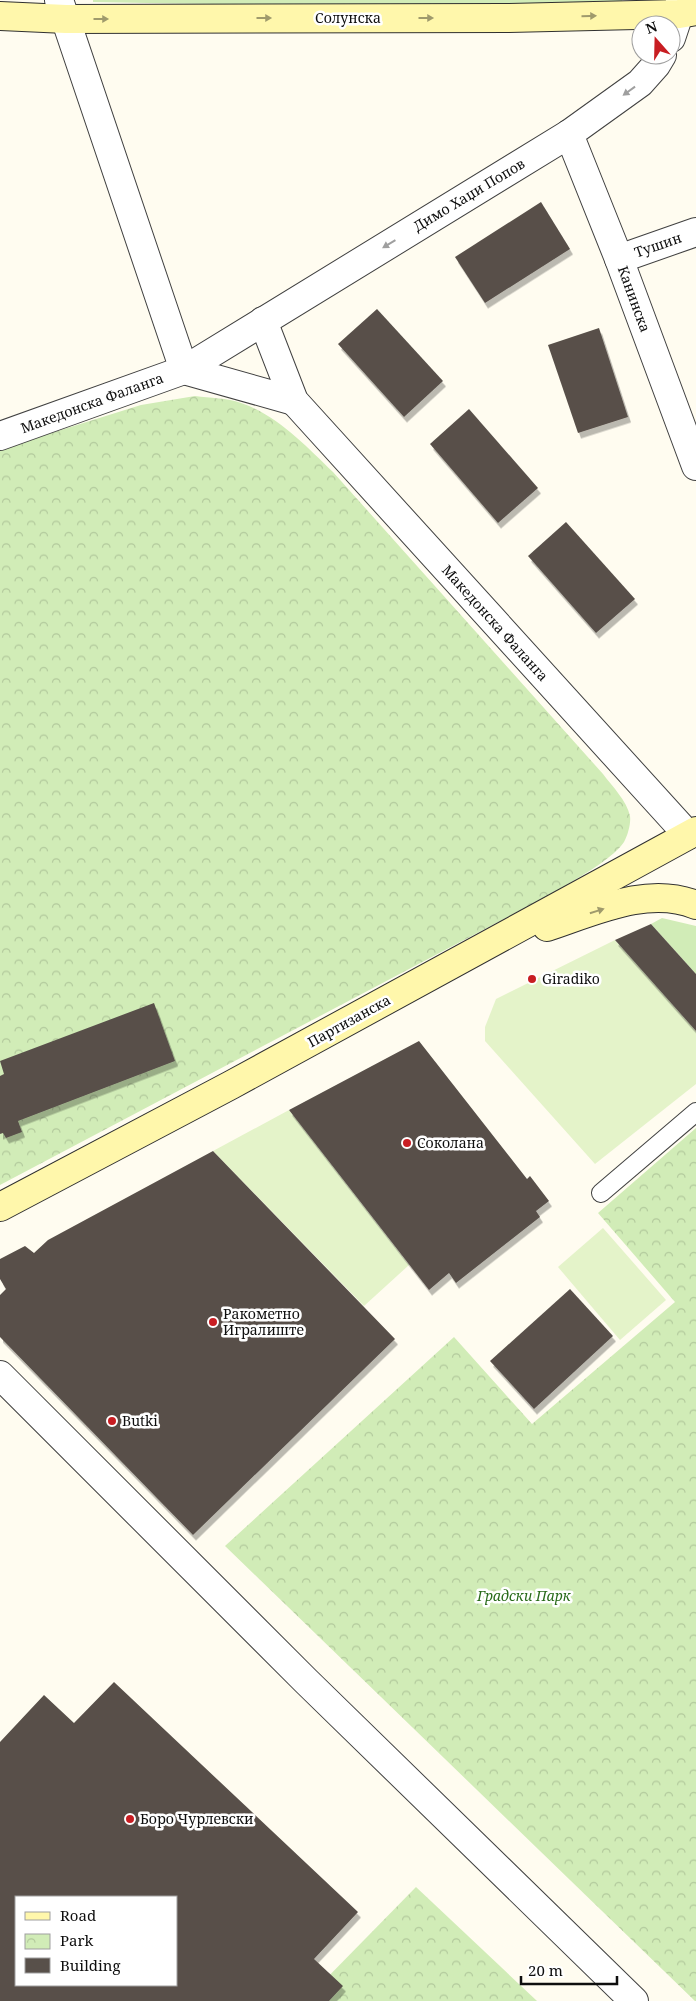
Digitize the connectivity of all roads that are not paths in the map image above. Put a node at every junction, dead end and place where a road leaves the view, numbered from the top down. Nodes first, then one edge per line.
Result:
1 (62, 9) edge
2 (0, 16) edge
3 (682, 16) edge
4 (656, 65) edge
5 (569, 134) junction
6 (696, 232) edge
7 (619, 259) junction
8 (263, 321) junction
9 (184, 370) junction
10 (294, 401) junction
11 (688, 422) edge
12 (0, 436) edge
13 (696, 466) edge
14 (693, 837) edge
15 (696, 905) edge
16 (484, 947) junction
17 (696, 1112) edge
18 (600, 1193) dead end
19 (0, 1207) edge
20 (0, 1374) edge
21 (634, 2001) edge

1 - 2 street, Солунска
1 -> 3 street, Солунска
1 - 9 street
4 -> 5 street, Димо Хаџи Попов
5 - 7 street, Канинска
5 -> 8 street, Димо Хаџи Попов
6 - 7 street, Тушин
7 - 11 street, Канинска
8 - 9 street, Македонска Фаланга
8 - 10 street, Македонска Фаланга
9 - 10 street
9 - 12 street, Македонска Фаланга
10 - 14 street, Македонска Фаланга
11 - 13 street, Канинска
14 - 16 street, Партизанска
16 -> 15 street
16 - 19 street, Партизанска
17 - 18 lane
20 - 21 street

